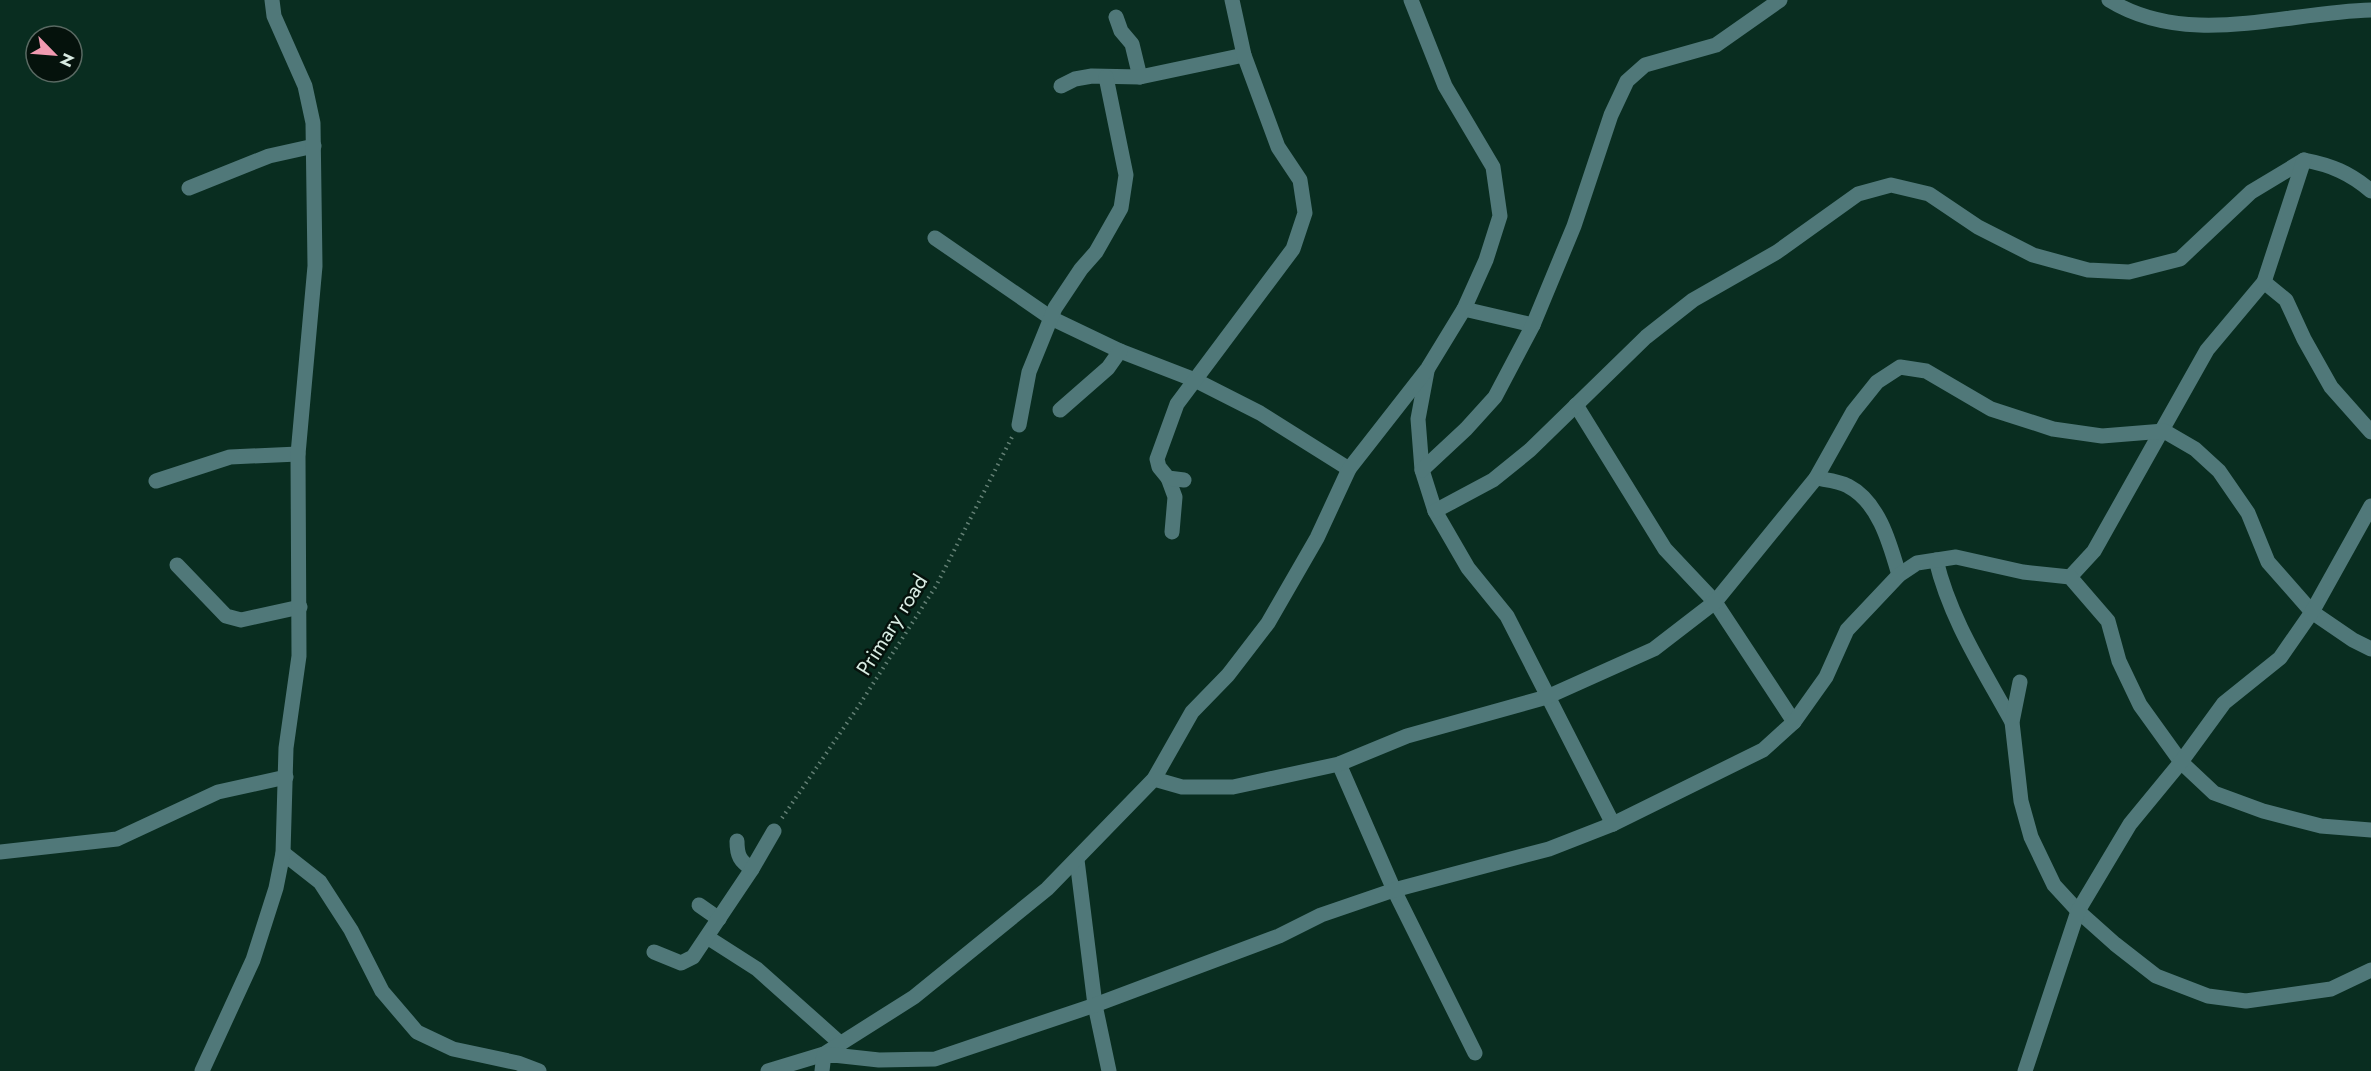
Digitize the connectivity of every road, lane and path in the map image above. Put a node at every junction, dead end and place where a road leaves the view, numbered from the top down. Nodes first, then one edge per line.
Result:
1 (272, 0) edge
2 (1232, 0) edge
3 (1411, 0) edge
4 (1780, 0) edge
5 (2109, 0) edge
6 (2371, 10) edge
7 (1116, 17) dead end
8 (1244, 56) junction
9 (1106, 77) junction
10 (1140, 77) junction
11 (1060, 86) dead end
12 (314, 146) junction
13 (2304, 160) junction
14 (189, 188) dead end
15 (2371, 191) edge
16 (936, 238) dead end
17 (2264, 282) junction
18 (1464, 309) junction
19 (1051, 318) junction
20 (1533, 325) junction
21 (1120, 351) junction
22 (1428, 368) junction
23 (1195, 380) junction
24 (1576, 405) junction
25 (1060, 410) dead end
26 (1019, 425) joint
27 (2164, 431) junction
28 (2371, 432) edge
29 (298, 453) junction
30 (1349, 469) junction
31 (1422, 470) junction
32 (1167, 478) junction
33 (1816, 478) junction
34 (1184, 480) dead end
35 (156, 481) dead end
36 (2371, 506) edge
37 (1436, 511) junction
38 (1172, 532) dead end
39 (1936, 560) junction
40 (177, 565) dead end
41 (1899, 575) junction
42 (2070, 577) junction
43 (1715, 602) junction
44 (300, 607) junction
45 (2312, 612) junction
46 (2371, 649) edge
47 (2019, 682) dead end
48 (1546, 696) junction
49 (1794, 722) junction
50 (2012, 722) junction
51 (2181, 762) junction
52 (1339, 764) junction
53 (286, 777) junction
54 (1154, 779) junction
55 (1613, 824) junction
56 (2371, 830) edge
57 (774, 831) joint
58 (737, 841) dead end
59 (0, 852) edge
60 (283, 853) junction
61 (1077, 860) junction
62 (752, 869) junction
63 (1394, 890) junction
64 (699, 904) dead end
65 (2078, 911) junction
66 (718, 919) junction
67 (707, 937) junction
68 (654, 952) dead end
69 (2371, 970) edge
70 (1095, 1005) junction
71 (840, 1044) junction
72 (1475, 1053) dead end
73 (824, 1054) junction
74 (513, 1067) edge
75 (202, 1071) edge
76 (539, 1071) edge
77 (768, 1071) edge
78 (822, 1071) edge
79 (1108, 1071) edge
80 (2025, 1071) edge

1 - 12 street
2 - 8 street
3 - 18 street
4 - 20 street
5 - 6 street
7 - 10 street
8 - 10 street
8 - 23 street
9 - 10 street
9 - 11 street
9 - 19 street
12 - 14 street
12 - 29 street
13 - 15 street
13 - 17 street
13 - 24 street
16 - 19 street
17 - 27 street
17 - 28 street
18 - 20 street
18 - 22 street
19 - 21 street
19 - 26 street
20 - 31 street
21 - 23 street
21 - 25 street
22 - 30 street
22 - 31 street
23 - 30 street
23 - 32 street
24 - 37 street
24 - 43 street
26 - 57 path, Primary road
27 - 33 street
27 - 42 street
27 - 45 street
29 - 35 street
29 - 44 street
30 - 54 street
31 - 37 street
32 - 34 street
32 - 38 street
33 - 41 street
33 - 43 street
36 - 45 street
37 - 48 street
39 - 41 street
39 - 42 street
39 - 50 street
40 - 44 street
41 - 49 street
42 - 51 street
43 - 48 street
43 - 49 street
44 - 53 street
45 - 46 street
45 - 51 street
47 - 50 street
48 - 52 street
48 - 55 street
49 - 55 street
50 - 65 street
51 - 56 street
51 - 65 street
52 - 54 street
52 - 63 street
53 - 59 street
53 - 60 street
54 - 61 street
55 - 63 street
57 - 62 street
58 - 62 street
60 - 74 street
60 - 75 street
61 - 70 street
61 - 71 street
62 - 66 street
63 - 70 street
63 - 72 street
64 - 66 street
65 - 69 street
65 - 80 street
66 - 67 street
67 - 68 street
67 - 71 street
70 - 73 street
70 - 79 street
71 - 73 street
73 - 77 street
73 - 78 street
74 - 76 street

